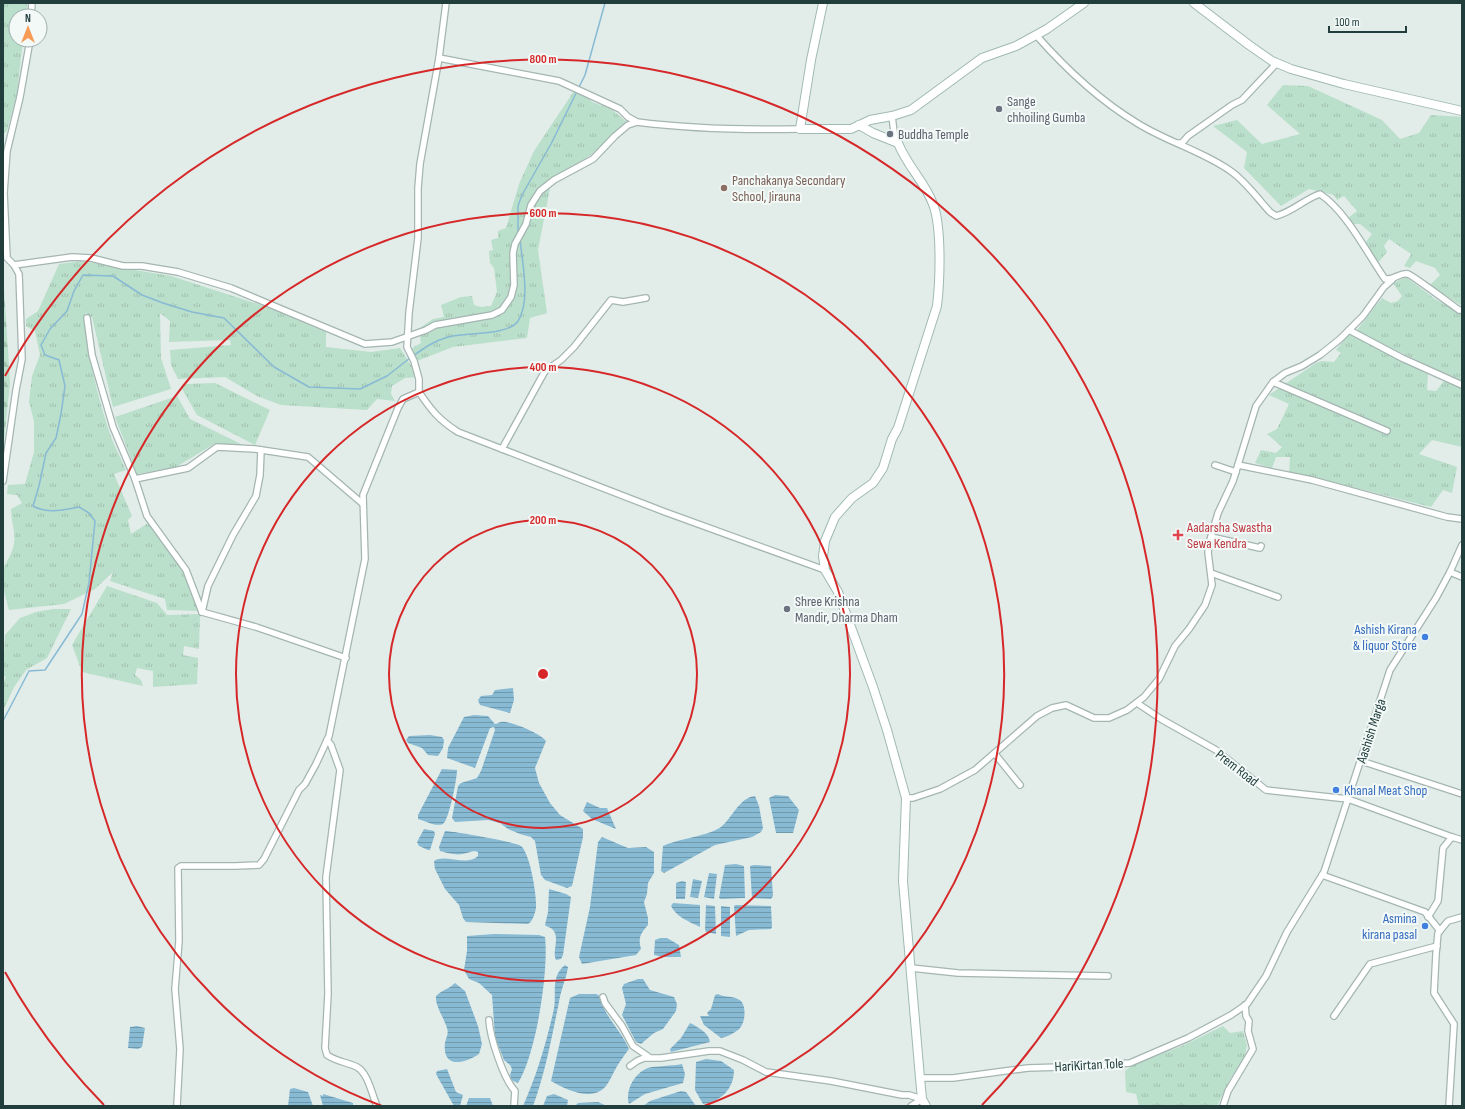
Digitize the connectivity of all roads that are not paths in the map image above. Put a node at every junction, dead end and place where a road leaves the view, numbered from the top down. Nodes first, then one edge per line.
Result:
1 (446, 3) edge
2 (823, 3) edge
3 (1084, 3) edge
4 (1194, 3) edge
5 (1036, 35) junction
6 (29, 48) edge
7 (439, 58) junction
8 (1274, 61) junction
9 (1462, 111) edge
10 (892, 116) junction
11 (637, 122) junction
12 (859, 125) junction
13 (800, 128) junction
14 (898, 143) junction
15 (1178, 143) junction
16 (14, 265) junction
17 (1392, 280) junction
18 (646, 298) dead end
19 (1462, 310) edge
20 (87, 318) dead end
21 (1349, 330) junction
22 (408, 337) junction
23 (1273, 382) junction
24 (1462, 385) edge
25 (419, 392) junction
26 (1387, 431) dead end
27 (502, 449) junction
28 (261, 450) junction
29 (1215, 465) dead end
30 (1238, 465) junction
31 (1236, 472) junction
32 (136, 479) junction
33 (3, 481) edge
34 (363, 504) junction
35 (1462, 519) edge
36 (1211, 537) junction
37 (1462, 545) edge
38 (1261, 546) dead end
39 (824, 570) junction
40 (1450, 572) junction
41 (1211, 573) junction
42 (1462, 577) edge
43 (1278, 596) dead end
44 (202, 612) junction
45 (346, 658) junction
46 (1137, 703) junction
47 (327, 740) junction
48 (995, 754) junction
49 (1361, 761) junction
50 (1020, 785) dead end
51 (1462, 794) edge
52 (906, 798) junction
53 (1348, 799) junction
54 (1452, 837) junction
55 (1462, 840) edge
56 (1322, 874) junction
57 (1428, 916) junction
58 (1462, 917) edge
59 (1440, 931) junction
60 (1437, 946) junction
61 (911, 968) junction
62 (1108, 976) dead end
63 (603, 997) dead end
64 (1245, 1005) junction
65 (1334, 1016) dead end
66 (489, 1020) dead end
67 (651, 1058) junction
68 (630, 1066) dead end
69 (920, 1078) junction
70 (924, 1103) edge
71 (177, 1106) edge
72 (376, 1106) edge
73 (514, 1106) edge
74 (911, 1106) edge
75 (1223, 1106) edge
76 (1449, 1106) edge

1 - 7 street
2 - 13 street
3 - 5 street
4 - 8 street
5 - 10 street
5 - 15 street
6 - 16 street
7 - 11 street
7 - 22 street
8 - 9 street
8 - 15 street
10 - 12 street
10 - 14 street
11 - 13 street
11 - 22 street
12 - 13 street
12 - 14 street
14 - 39 street
15 - 17 street
16 - 22 street
16 - 33 street
17 - 19 street
17 - 21 street
18 - 27 street
20 - 32 street
21 - 23 street
21 - 24 street
22 - 25 street
23 - 26 street
23 - 30 street
25 - 27 street
25 - 34 street
27 - 39 street
28 - 32 street
28 - 34 street
28 - 44 street
29 - 31 street
30 - 31 street
30 - 35 street
31 - 36 street
32 - 44 street
34 - 45 street
36 - 38 street
36 - 41 street
37 - 40 street, Aashish Marga
39 - 52 street
40 - 42 street
40 - 49 street, Aashish Marga
41 - 43 street
41 - 46 street
44 - 45 street
45 - 47 street
46 - 48 street
46 - 53 street, Prem Road
47 - 71 street
47 - 72 street
48 - 50 street
48 - 52 street
49 - 51 street
49 - 53 street, Aashish Marga
52 - 61 street
53 - 54 street, Prem Road
53 - 56 street, Aashish Marga
54 - 55 street, Prem Road
54 - 57 street
56 - 57 street
56 - 64 street, Aashish Marga
57 - 59 street
58 - 59 street
59 - 60 street
60 - 65 street
60 - 76 street
61 - 62 street
61 - 69 street
63 - 67 street
64 - 69 street, HariKirtan Tole
64 - 75 street
66 - 73 street
67 - 68 street
67 - 70 street
69 - 70 street
70 - 74 street

